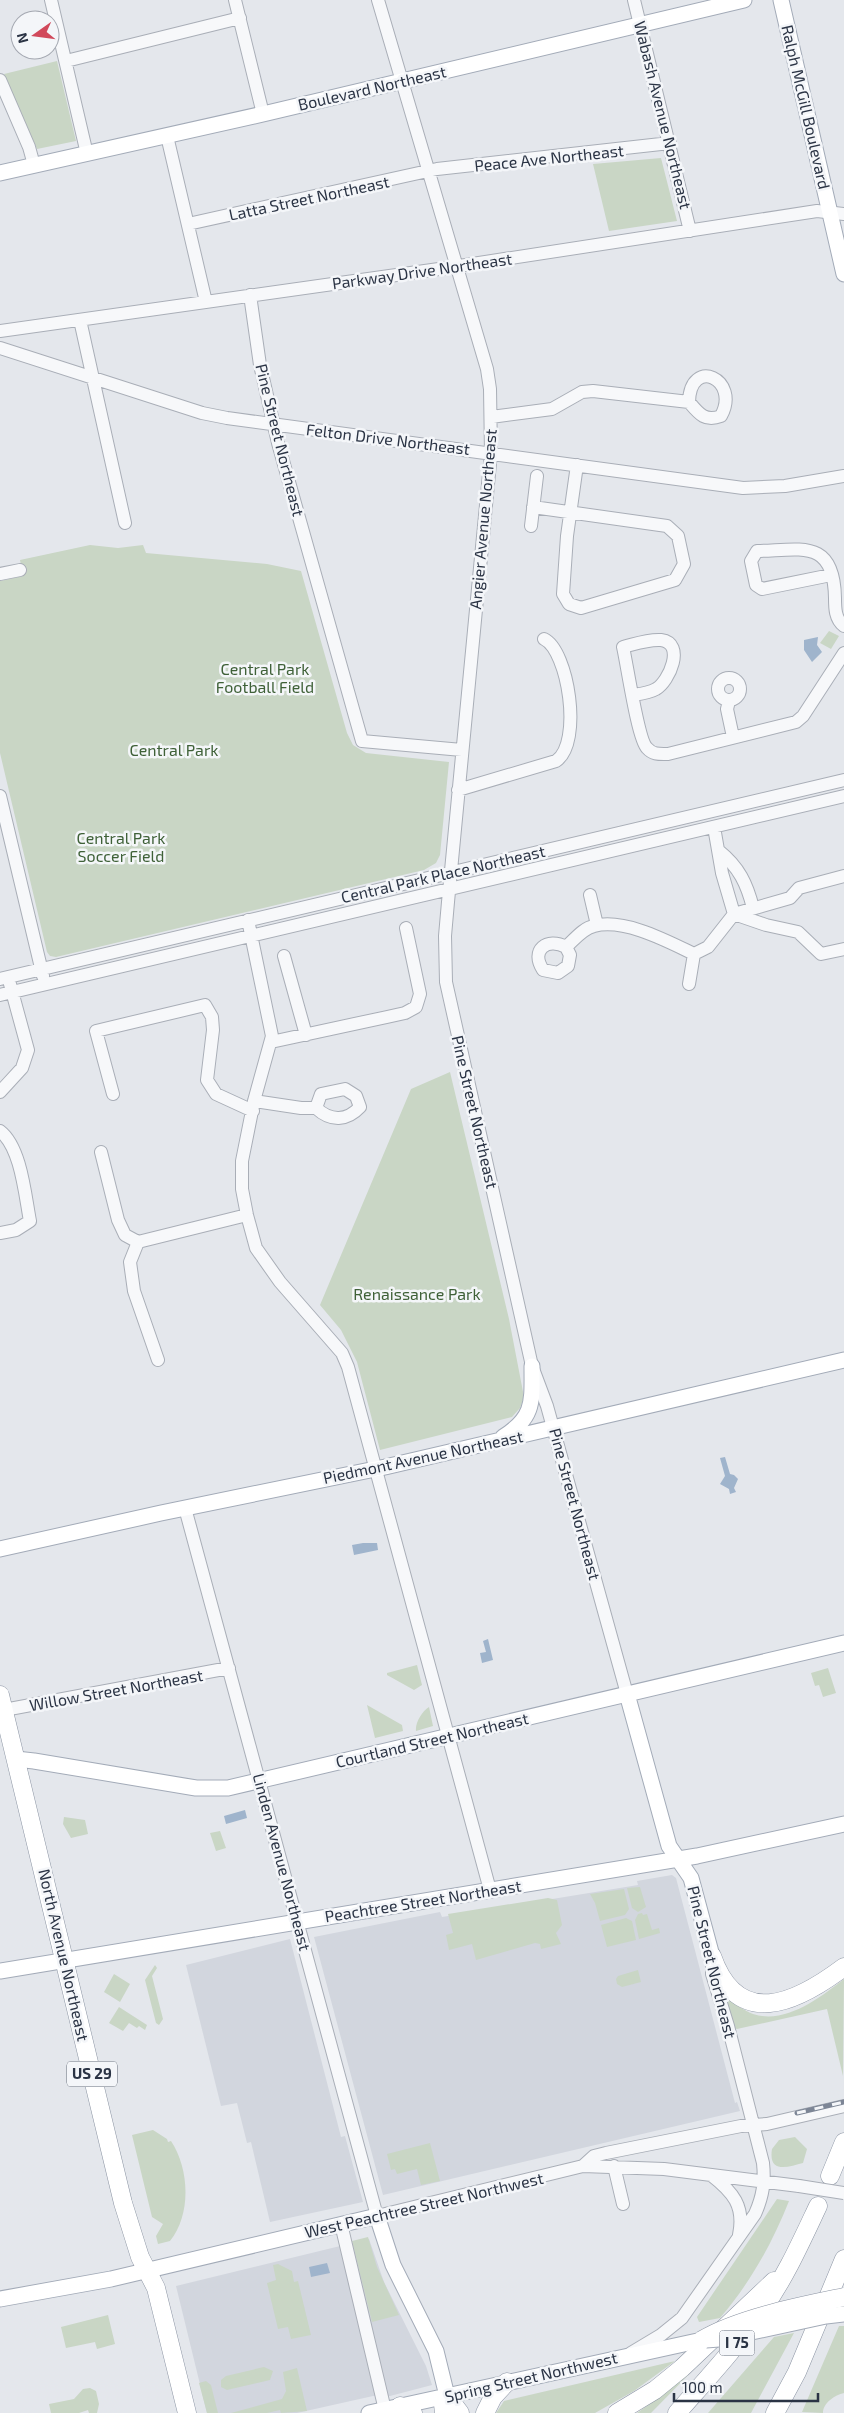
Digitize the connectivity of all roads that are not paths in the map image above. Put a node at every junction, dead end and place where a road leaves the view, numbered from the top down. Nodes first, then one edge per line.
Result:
1 (51, 0) edge
2 (235, 0) edge
3 (378, 0) edge
4 (634, 0) edge
5 (744, 0) edge
6 (781, 0) edge
7 (240, 18) junction
8 (640, 24) junction
9 (66, 61) junction
10 (0, 80) edge
11 (402, 81) junction
12 (263, 114) junction
13 (167, 136) junction
14 (670, 143) junction
15 (87, 154) junction
16 (34, 165) junction
17 (429, 172) junction
18 (0, 173) edge
19 (837, 214) edge
20 (188, 224) junction
21 (690, 231) junction
22 (457, 267) junction
23 (844, 274) edge
24 (250, 295) junction
25 (206, 302) junction
26 (80, 320) junction
27 (0, 331) edge
28 (0, 348) edge
29 (93, 377) junction
30 (689, 402) dead end
31 (491, 417) junction
32 (274, 424) junction
33 (491, 452) junction
34 (577, 465) junction
35 (537, 476) dead end
36 (844, 476) edge
37 (534, 507) junction
38 (570, 512) junction
39 (124, 523) dead end
40 (531, 526) dead end
41 (20, 570) dead end
42 (0, 574) edge
43 (832, 575) junction
44 (844, 626) edge
45 (544, 639) dead end
46 (844, 653) edge
47 (633, 695) junction
48 (729, 701) dead end
49 (733, 737) junction
50 (462, 750) junction
51 (844, 780) edge
52 (458, 790) junction
53 (0, 796) edge
54 (844, 796) edge
55 (714, 827) junction
56 (720, 855) junction
57 (450, 873) junction
58 (844, 876) edge
59 (735, 886) junction
60 (449, 889) junction
61 (590, 894) dead end
62 (753, 908) junction
63 (734, 914) junction
64 (248, 920) junction
65 (598, 925) junction
66 (406, 928) dead end
67 (252, 935) junction
68 (566, 947) dead end
69 (844, 949) edge
70 (694, 954) junction
71 (284, 956) dead end
72 (42, 969) junction
73 (4, 978) edge
74 (689, 984) dead end
75 (45, 985) junction
76 (6, 994) edge
77 (306, 1034) junction
78 (270, 1042) junction
79 (0, 1092) edge
80 (113, 1094) dead end
81 (254, 1106) junction
82 (316, 1108) dead end
83 (0, 1131) edge
84 (101, 1152) dead end
85 (247, 1215) junction
86 (0, 1233) edge
87 (138, 1242) junction
88 (158, 1360) dead end
89 (844, 1360) edge
90 (532, 1366) junction
91 (554, 1428) junction
92 (496, 1441) junction
93 (375, 1469) junction
94 (185, 1508) junction
95 (0, 1549) edge
96 (844, 1643) edge
97 (229, 1668) junction
98 (627, 1694) junction
99 (2, 1703) edge
100 (448, 1736) junction
101 (8, 1759) edge
102 (259, 1781) junction
103 (844, 1824) edge
104 (679, 1858) junction
105 (490, 1890) junction
106 (298, 1921) junction
107 (712, 1956) junction
108 (66, 1961) junction
109 (844, 1967) edge
110 (0, 1971) edge
111 (844, 2106) edge
112 (754, 2124) junction
113 (844, 2142) edge
114 (583, 2166) junction
115 (614, 2166) junction
116 (712, 2175) junction
117 (830, 2176) dead end
118 (765, 2181) junction
119 (844, 2194) edge
120 (623, 2204) dead end
121 (818, 2206) dead end
122 (377, 2216) junction
123 (341, 2224) junction
124 (739, 2237) junction
125 (844, 2259) edge
126 (789, 2267) junction
127 (146, 2271) junction
128 (844, 2297) edge
129 (0, 2299) edge
130 (844, 2314) edge
131 (698, 2341) junction
132 (626, 2355) junction
133 (507, 2382) junction
134 (445, 2404) edge
135 (399, 2410) edge
136 (187, 2413) edge
137 (369, 2413) edge
138 (460, 2413) edge
139 (485, 2413) edge
140 (617, 2413) edge
141 (677, 2413) edge
142 (775, 2413) edge

1 - 9 street
2 - 7 street
3 - 11 street, Angier Avenue Northeast
4 - 8 street, Wabash Avenue Northeast
5 - 8 main road, Boulevard Northeast
6 - 19 main road, Ralph McGill Boulevard
7 - 9 street
7 - 12 street
8 - 11 main road, Boulevard Northeast
8 - 14 street, Wabash Avenue Northeast
9 - 15 street
10 - 16 street
11 - 12 main road, Boulevard Northeast
11 - 17 street, Angier Avenue Northeast
12 - 13 main road, Boulevard Northeast
13 - 15 main road, Boulevard Northeast
13 - 20 street
14 - 17 street, Peace Ave Northeast
14 - 21 street, Wabash Avenue Northeast
15 - 16 main road, Boulevard Northeast
16 - 18 main road, Boulevard Northeast
17 - 20 street, Latta Street Northeast
17 - 22 street, Angier Avenue Northeast
19 - 21 street, Parkway Drive Northeast
19 - 23 main road, Ralph McGill Boulevard
20 - 25 street
21 - 22 street, Parkway Drive Northeast
22 - 24 street, Parkway Drive Northeast
22 - 31 street, Angier Avenue Northeast
24 - 25 street, Parkway Drive Northeast
24 - 32 street, Pine Street Northeast
25 - 26 street, Parkway Drive Northeast
26 - 27 street, Parkway Drive Northeast
26 - 29 street
28 - 29 street, Felton Drive Northeast
29 - 32 street, Felton Drive Northeast
29 - 39 street
30 - 31 street
31 - 33 street, Angier Avenue Northeast
32 - 33 street, Felton Drive Northeast
32 - 50 street, Pine Street Northeast
33 - 34 street, Felton Drive Northeast
33 - 50 street, Angier Avenue Northeast
34 - 36 street, Felton Drive Northeast
34 - 38 street
35 - 37 street
37 - 38 street
37 - 40 street
38 - 38 street
41 - 42 street
43 - 43 street
43 - 44 street
45 - 52 street
46 - 49 street
47 - 47 street
47 - 49 street
48 - 49 street
50 - 52 street, Angier Avenue Northeast
51 - 57 street, Central Park Place Northeast
52 - 57 street, Angier Avenue Northeast
53 - 72 street
54 - 55 street, Central Park Place Northeast
55 - 56 street
55 - 60 street, Central Park Place Northeast
56 - 59 street
56 - 59 street
57 - 60 street, Pine Street Northeast
57 - 64 street, Central Park Place Northeast
58 - 62 street
59 - 62 street
59 - 63 street
60 - 67 street, Central Park Place Northeast
60 - 90 street, Pine Street Northeast
61 - 65 street
62 - 63 street
63 - 69 street
63 - 70 street
64 - 67 street
64 - 72 street, Central Park Place Northeast
65 - 68 street
65 - 70 street
66 - 77 street
67 - 75 street, Central Park Place Northeast
67 - 78 street
70 - 74 street
71 - 77 street
72 - 73 street, Central Park Place Northeast
72 - 75 street
73 - 76 street
75 - 76 street, Central Park Place Northeast
76 - 79 street
77 - 78 street
78 - 81 street
80 - 81 street
81 - 82 street
81 - 85 street
83 - 86 street
84 - 87 street
85 - 87 street
85 - 93 street
87 - 88 street
89 - 91 main road, Piedmont Avenue Northeast
90 - 91 street, Pine Street Northeast
90 - 92 main road
91 - 92 main road, Piedmont Avenue Northeast
91 - 98 street, Pine Street Northeast
92 - 93 main road, Piedmont Avenue Northeast
93 - 94 main road, Piedmont Avenue Northeast
93 - 100 street
94 - 95 main road, Piedmont Avenue Northeast
94 - 97 street, Linden Avenue Northeast
96 - 98 main road, Courtland Street Northeast
97 - 99 street, Willow Street Northeast
97 - 102 street, Linden Avenue Northeast
98 - 100 main road, Courtland Street Northeast
98 - 104 main road, Pine Street Northeast
99 - 101 highway, North Avenue Northeast / US 29
100 - 102 main road, Courtland Street Northeast
100 - 105 street
101 - 102 main road, Courtland Street Northeast
101 - 108 highway, North Avenue Northeast / US 29
102 - 106 street, Linden Avenue Northeast
103 - 104 main road, Peachtree Street Northeast
104 - 105 main road, Peachtree Street Northeast
104 - 107 main road, Pine Street Northeast
105 - 106 main road, Peachtree Street Northeast
106 - 108 main road, Peachtree Street Northeast
106 - 122 street, Linden Avenue Northeast
107 - 109 highway
107 - 112 street, Pine Street Northeast
108 - 110 main road, Peachtree Street Northeast
108 - 127 highway, North Avenue Northeast / US 29
111 - 112 street, West Peachtree Street Northwest
112 - 114 street, West Peachtree Street Northwest
112 - 118 street, Pine Street Northeast
113 - 117 highway
114 - 115 street
114 - 122 street, West Peachtree Street Northwest
115 - 116 street
115 - 120 street
116 - 118 street
116 - 124 street
118 - 119 street, bridge
118 - 124 street
121 - 126 highway, I 75
122 - 123 main road, West Peachtree Street Northwest
122 - 134 main road
123 - 127 main road, West Peachtree Street Northwest
123 - 135 street
124 - 132 street
125 - 142 highway
126 - 140 highway
126 - 141 highway, I 75
127 - 129 main road, West Peachtree Street Northwest
127 - 136 highway, US 29
128 - 131 highway, bridge
130 - 131 main road, Spring Street Northwest, bridge
131 - 132 main road, Spring Street Northwest
132 - 133 main road, Spring Street Northwest
133 - 134 main road, Spring Street Northwest
133 - 139 highway
134 - 135 main road, Spring Street Northwest
134 - 138 highway
135 - 137 main road, Spring Street Northwest

